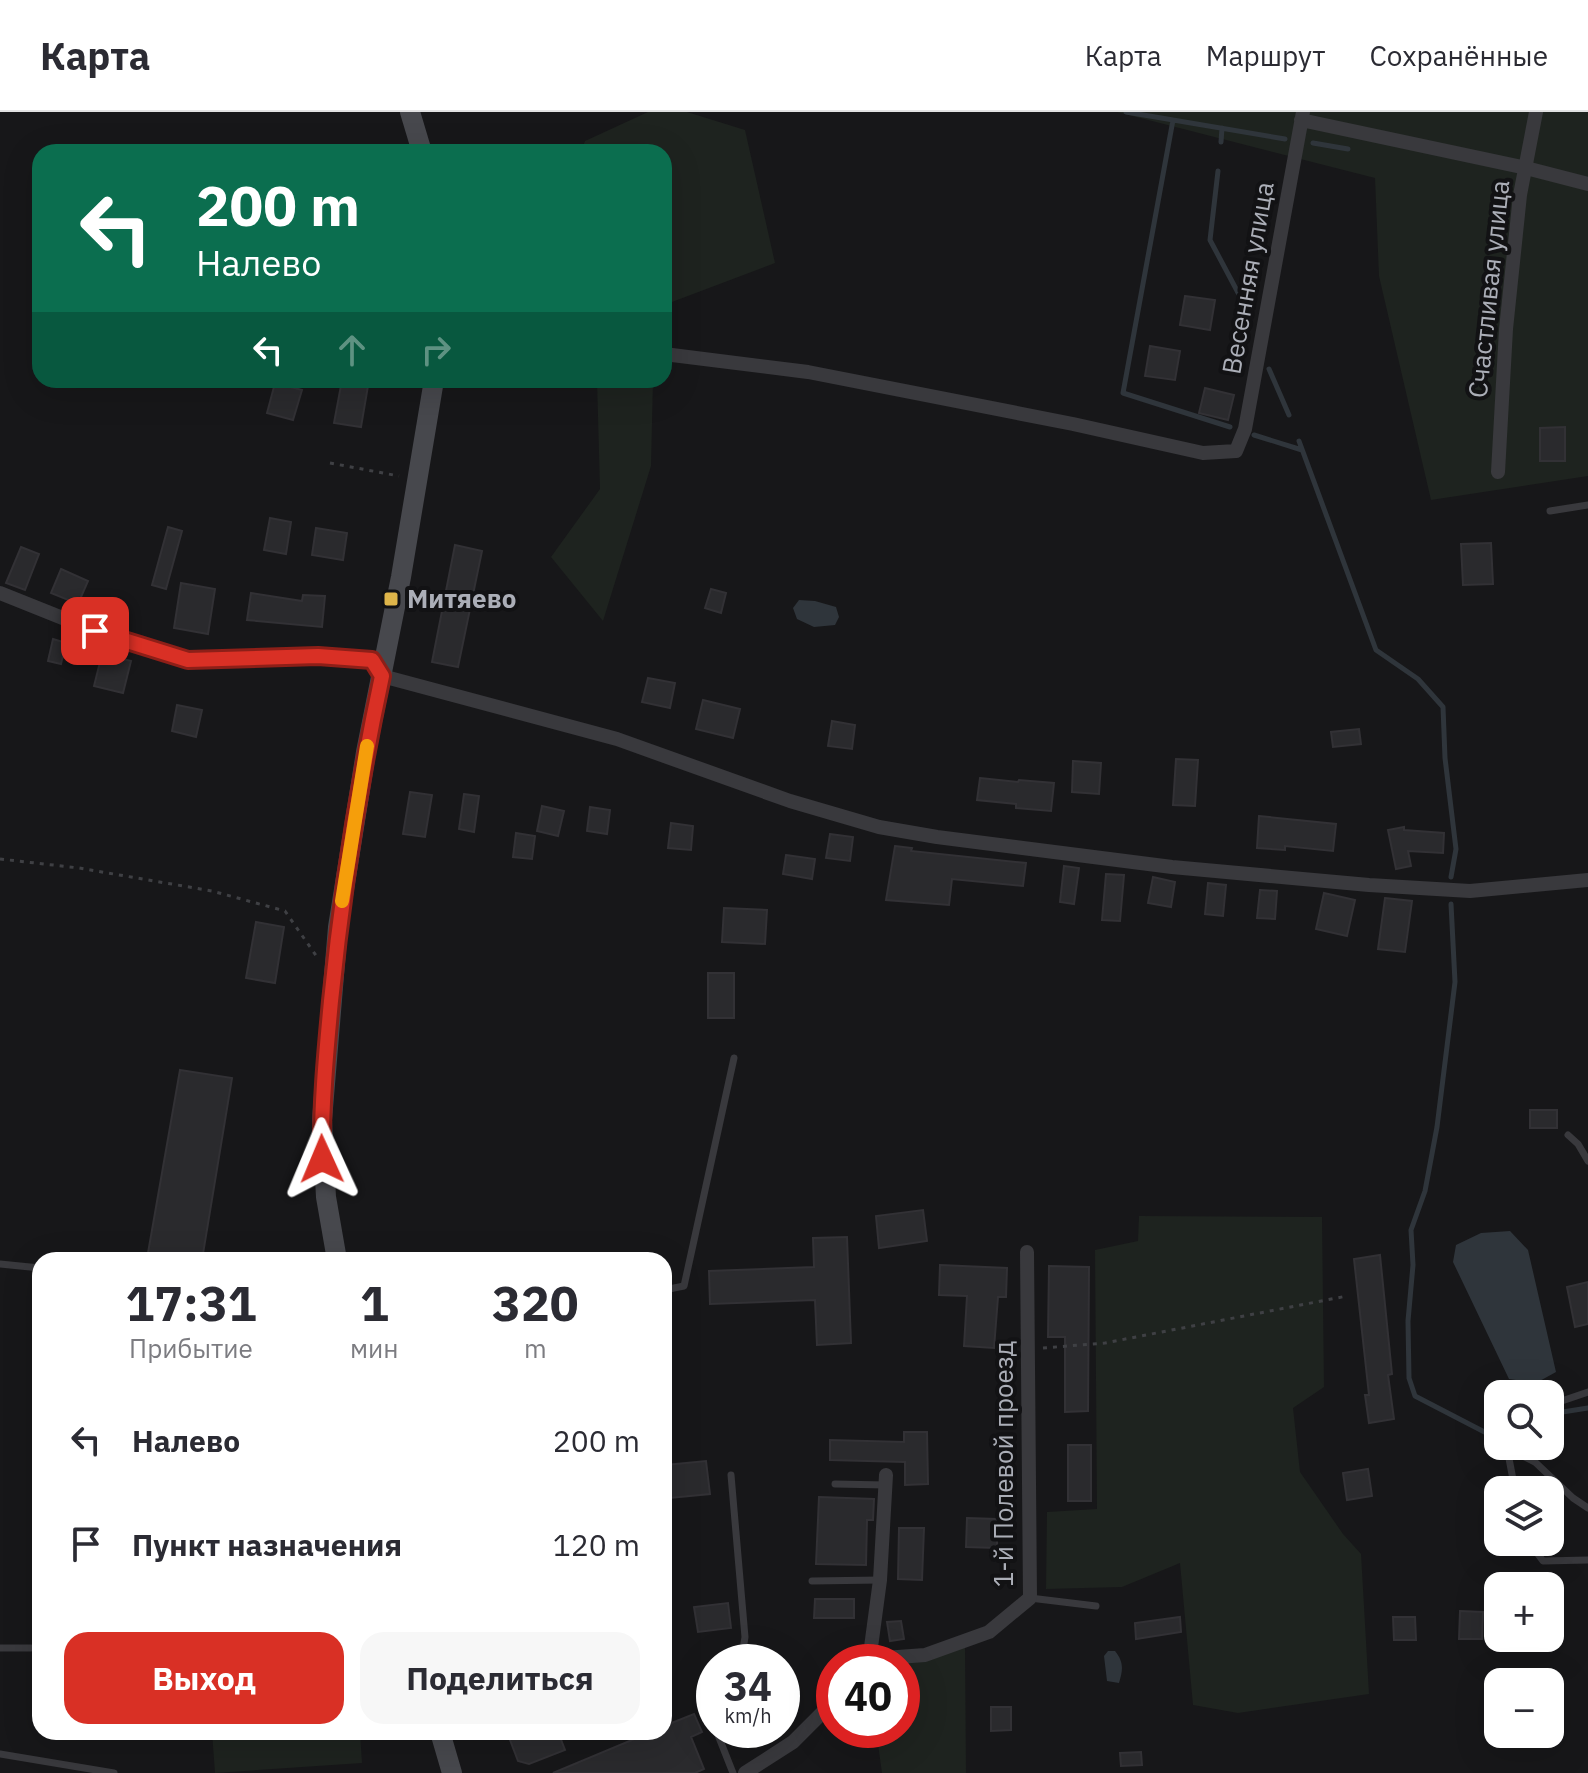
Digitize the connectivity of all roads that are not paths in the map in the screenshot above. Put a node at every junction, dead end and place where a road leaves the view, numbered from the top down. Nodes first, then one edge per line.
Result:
1 (410, 112) edge
2 (1536, 112) edge
3 (1302, 116) edge
4 (420, 144) edge
5 (1526, 168) junction
6 (1588, 184) edge
7 (672, 355) edge
8 (433, 388) edge
9 (1498, 472) dead end
10 (1588, 505) edge
11 (1550, 511) dead end
12 (0, 593) edge
13 (382, 676) junction
14 (1588, 880) edge
15 (734, 1058) dead end
16 (1568, 1135) dead end
17 (1588, 1161) edge
18 (336, 1252) edge
19 (1027, 1252) dead end
20 (0, 1264) edge
21 (32, 1267) edge
22 (672, 1288) edge
23 (1588, 1392) edge
24 (1564, 1400) edge
25 (1531, 1460) edge
26 (731, 1475) dead end
27 (886, 1480) joint
28 (835, 1484) dead end
29 (1588, 1508) edge
30 (1539, 1556) edge
31 (1588, 1560) edge
32 (880, 1580) junction
33 (812, 1581) dead end
34 (1030, 1598) junction
35 (1096, 1606) dead end
36 (744, 1644) edge
37 (872, 1644) edge
38 (0, 1648) edge
39 (31, 1648) dead end
40 (920, 1656) edge
41 (816, 1719) edge
42 (442, 1740) edge
43 (723, 1748) edge
44 (0, 1754) edge
45 (114, 1773) edge
46 (452, 1773) edge
47 (733, 1773) edge
48 (745, 1773) edge

1 - 4 street
2 - 5 street, Счастливая улица
3 - 5 street
3 - 7 street, Весенняя улица
5 - 6 street
5 - 9 street, Счастливая улица
8 - 13 street
10 - 11 lane
12 - 13 street
13 - 14 street
13 - 18 street
15 - 22 lane
16 - 17 lane
19 - 34 street, 1-й Полевой проезд
20 - 21 lane
23 - 24 lane
25 - 29 lane
26 - 36 lane
27 - 28 lane
27 - 32 street
30 - 31 lane
32 - 33 lane
32 - 37 street
34 - 35 lane
34 - 40 street, 1-й Полевой проезд
38 - 39 lane
41 - 48 street
42 - 46 street
43 - 47 lane
44 - 45 lane

